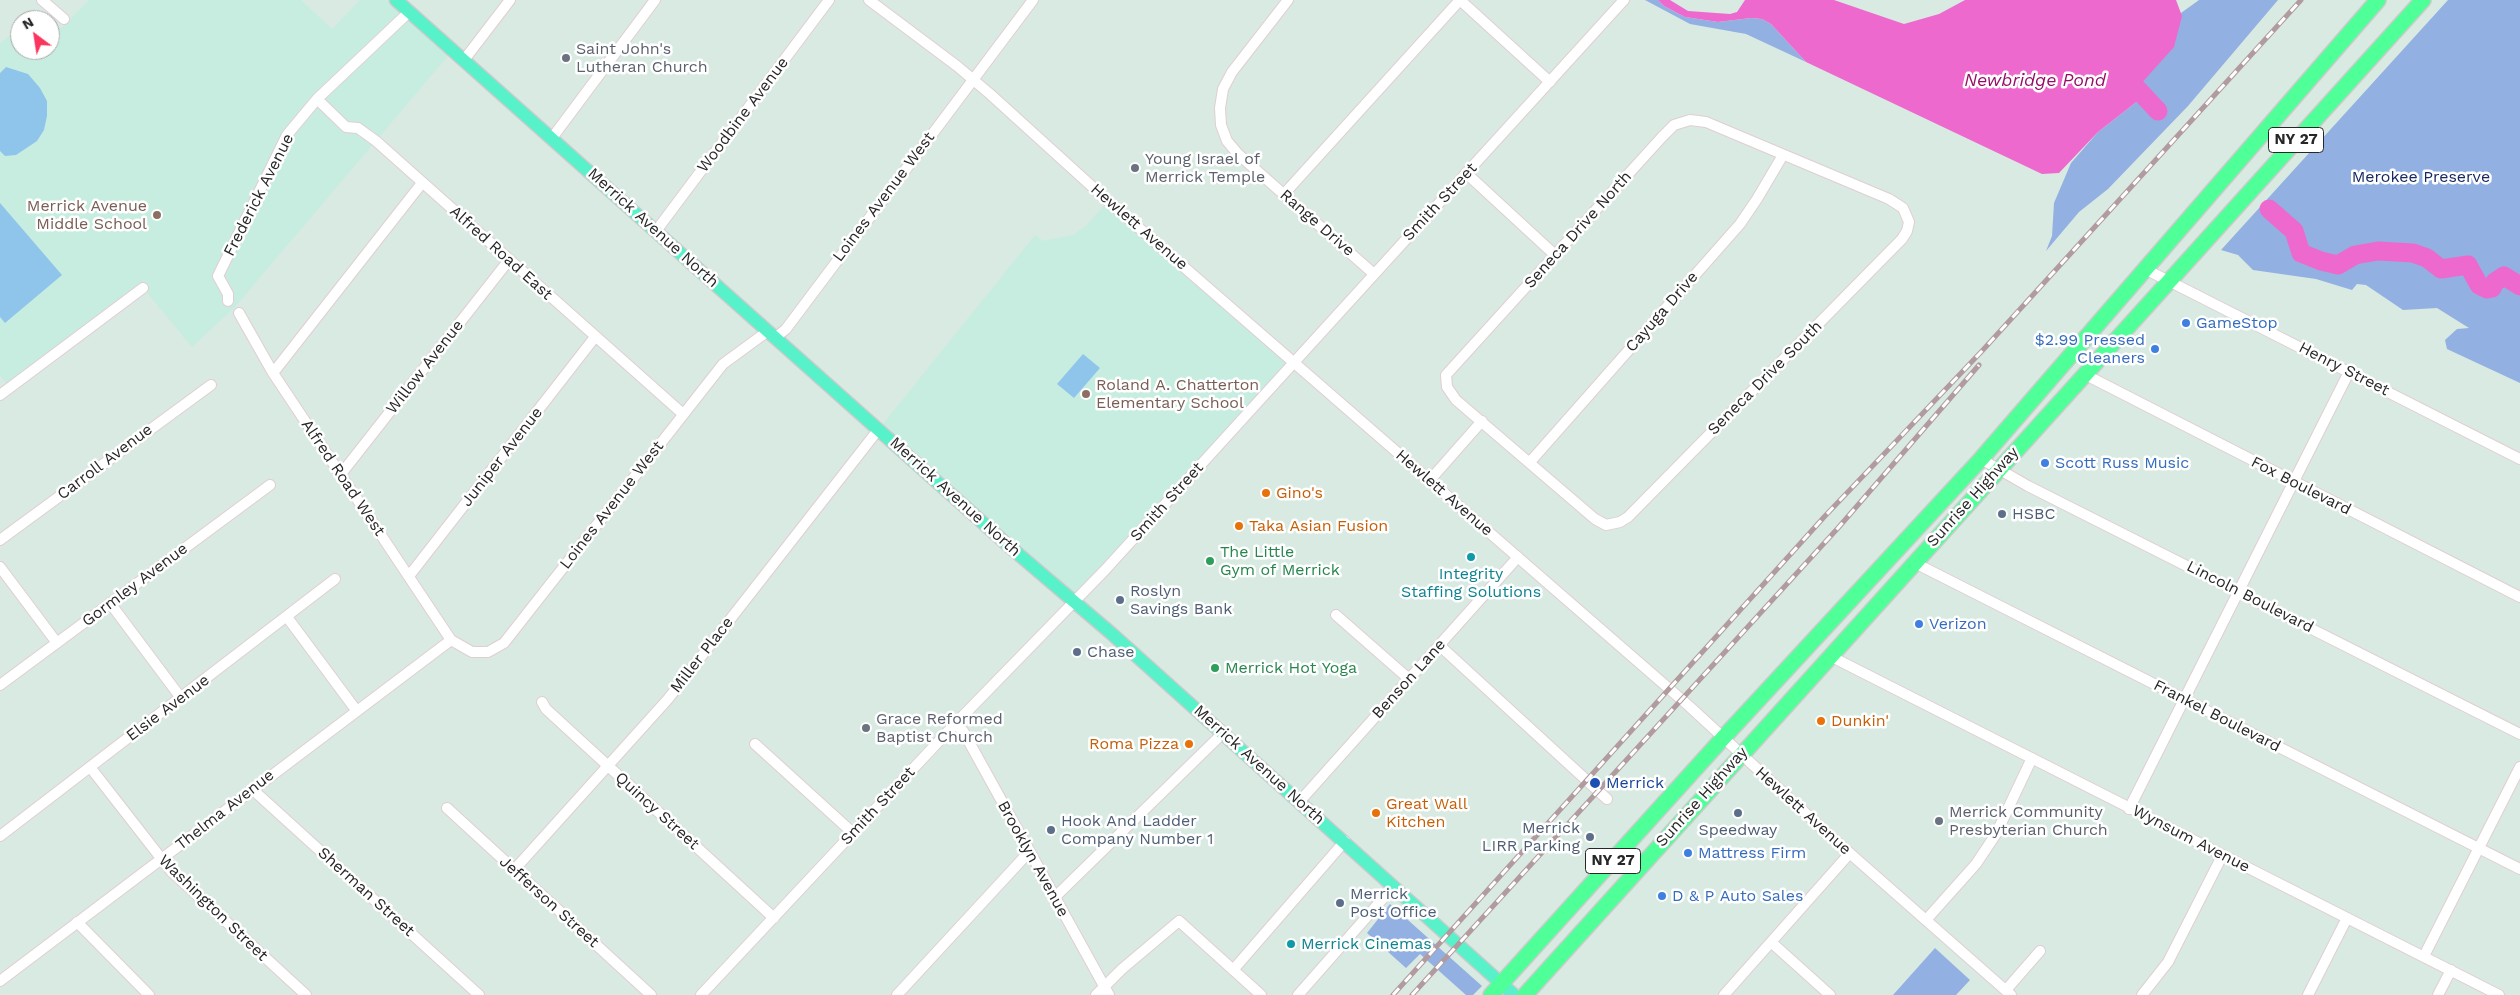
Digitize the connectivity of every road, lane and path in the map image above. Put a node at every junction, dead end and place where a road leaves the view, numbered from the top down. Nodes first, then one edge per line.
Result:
1 (42, 0) edge
2 (396, 0) edge
3 (510, 0) edge
4 (655, 0) edge
5 (829, 0) edge
6 (869, 0) edge
7 (1033, 0) edge
8 (1288, 0) edge
9 (1460, 0) edge
10 (1624, 0) edge
11 (2378, 0) edge
12 (2423, 0) edge
13 (409, 12) junction
14 (64, 19) dead end
15 (464, 60) junction
16 (973, 79) junction
17 (1550, 82) junction
18 (317, 100) junction
19 (552, 138) junction
20 (1784, 155) junction
21 (1466, 173) junction
22 (422, 183) junction
23 (1284, 194) junction
24 (656, 231) junction
25 (1555, 254) junction
26 (509, 260) junction
27 (2145, 268) junction
28 (1374, 274) junction
29 (2168, 280) junction
30 (143, 288) dead end
31 (228, 302) dead end
32 (239, 314) dead end
33 (772, 335) junction
34 (596, 337) junction
35 (1293, 363) junction
36 (2349, 372) junction
37 (273, 373) junction
38 (2084, 374) junction
39 (211, 385) dead end
40 (0, 395) edge
41 (683, 414) junction
42 (1482, 421) junction
43 (878, 430) junction
44 (1981, 459) junction
45 (2520, 459) edge
46 (1530, 462) junction
47 (1998, 469) junction
48 (341, 474) junction
49 (1430, 480) junction
50 (2294, 482) junction
51 (270, 485) dead end
52 (1620, 522) joint
53 (0, 540) edge
54 (1518, 557) junction
55 (1913, 562) junction
56 (0, 567) edge
57 (409, 576) junction
58 (335, 579) dead end
59 (2239, 591) junction
60 (2520, 597) edge
61 (1074, 602) junction
62 (110, 603) junction
63 (1336, 615) dead end
64 (287, 617) junction
65 (451, 640) junction
66 (56, 643) junction
67 (1439, 645) junction
68 (1830, 656) junction
69 (1408, 679) junction
70 (0, 685) edge
71 (181, 698) junction
72 (2184, 700) junction
73 (542, 702) dead end
74 (356, 710) junction
75 (956, 724) junction
76 (1223, 733) junction
77 (2520, 734) edge
78 (1724, 737) junction
79 (755, 744) dead end
80 (1741, 754) junction
81 (2032, 758) junction
82 (608, 766) junction
83 (90, 767) junction
84 (2520, 767) edge
85 (252, 789) junction
86 (1607, 799) dead end
87 (1300, 801) junction
88 (447, 808) dead end
89 (2129, 809) junction
90 (853, 833) junction
91 (0, 836) edge
92 (1345, 841) junction
93 (2479, 848) junction
94 (1029, 852) junction
95 (1850, 853) junction
96 (2222, 856) junction
97 (161, 860) junction
98 (2520, 869) edge
99 (514, 870) junction
100 (1393, 887) junction
101 (1054, 898) junction
102 (774, 918) junction
103 (2347, 918) junction
104 (1926, 920) junction
105 (78, 922) junction
106 (1771, 942) junction
107 (2040, 950) dead end
108 (2424, 956) junction
109 (1233, 970) junction
110 (2451, 970) junction
111 (0, 981) edge
112 (1497, 990) edge
113 (1107, 991) edge
114 (2008, 992) edge
115 (148, 995) edge
116 (306, 995) edge
117 (479, 995) edge
118 (651, 995) edge
119 (701, 995) edge
120 (897, 995) edge
121 (1096, 995) edge
122 (1261, 995) edge
123 (1298, 995) edge
124 (1514, 995) edge
125 (1525, 995) edge
126 (1725, 995) edge
127 (1830, 995) edge
128 (2142, 995) edge
129 (2308, 995) edge
130 (2438, 995) edge
131 (2498, 995) edge

1 - 14 street
2 - 13 main road, Merrick Avenue North
3 - 15 street
4 - 19 street
5 - 24 street, Woodbine Avenue
6 - 16 street, Hewlett Avenue
7 - 16 street, Loines Avenue West
8 - 23 street, Range Drive
9 - 17 street
9 - 23 street
10 - 17 street, Smith Street
11 - 27 highway, Sunrise Highway / NY 27
12 - 29 highway, Sunrise Highway / NY 27
13 - 15 main road, Merrick Avenue North
13 - 18 street, Frederick Avenue
15 - 19 main road, Merrick Avenue North
16 - 33 street, Loines Avenue West
16 - 35 street, Hewlett Avenue
17 - 21 street, Smith Street
18 - 22 street, Alfred Road East
18 - 31 street, Frederick Avenue
19 - 24 main road, Merrick Avenue North
20 - 25 street, Seneca Drive North
20 - 46 street, Cayuga Drive
20 - 52 street, Seneca Drive South
21 - 25 street
21 - 28 street, Smith Street
22 - 26 street, Alfred Road East
22 - 37 street
23 - 28 street, Range Drive
24 - 33 main road, Merrick Avenue North
25 - 42 street, Seneca Drive North
26 - 34 street, Alfred Road East
26 - 48 street, Willow Avenue
27 - 29 street, Henry Street
27 - 44 highway, Sunrise Highway / NY 27
28 - 35 street, Smith Street
29 - 36 street, Henry Street
29 - 38 highway, Sunrise Highway / NY 27
30 - 40 street
32 - 37 street, Alfred Road West
33 - 41 street, Loines Avenue West
33 - 43 main road, Merrick Avenue North
34 - 41 street, Alfred Road East
34 - 57 street, Juniper Avenue
35 - 49 street, Hewlett Avenue
35 - 61 street, Smith Street
36 - 45 street, Henry Street
36 - 50 street
37 - 48 street, Alfred Road West
38 - 47 highway, Sunrise Highway / NY 27
38 - 50 street, Fox Boulevard
39 - 53 street, Carroll Avenue
41 - 65 street, Loines Avenue West
42 - 46 street, Seneca Drive North
42 - 49 street
43 - 61 main road, Merrick Avenue North
43 - 82 street, Miller Place
44 - 47 street, Lincoln Boulevard
44 - 78 highway, Sunrise Highway / NY 27
46 - 52 street, Seneca Drive North
47 - 55 highway, Sunrise Highway / NY 27
47 - 59 street, Lincoln Boulevard
48 - 57 street, Alfred Road West
49 - 54 street, Hewlett Avenue
50 - 59 street
50 - 60 street, Fox Boulevard
51 - 62 street, Gormley Avenue
54 - 67 street, Benson Lane
54 - 78 street, Hewlett Avenue
55 - 68 highway, Sunrise Highway / NY 27
55 - 72 street, Frankel Boulevard
56 - 66 street
57 - 65 street, Alfred Road West
58 - 64 street, Elsie Avenue
59 - 72 street
59 - 77 street, Lincoln Boulevard
61 - 75 street, Smith Street
61 - 76 main road, Merrick Avenue North
62 - 66 street, Gormley Avenue
62 - 71 street
63 - 69 street
64 - 71 street, Elsie Avenue
64 - 74 street
65 - 74 street, Thelma Avenue
66 - 70 street, Gormley Avenue
67 - 69 street, Benson Lane
67 - 86 street
68 - 80 highway, Sunrise Highway / NY 27
68 - 81 street, Wynsum Avenue
69 - 87 street, Benson Lane
71 - 83 street, Elsie Avenue
72 - 89 street
72 - 93 street, Frankel Boulevard
73 - 82 street, Quincy Street
74 - 85 street, Thelma Avenue
75 - 90 street, Smith Street
75 - 94 street, Brooklyn Avenue
76 - 87 main road, Merrick Avenue North
76 - 101 street
78 - 80 street, Hewlett Avenue
78 - 112 highway, Sunrise Highway / NY 27
79 - 90 street
80 - 95 street, Hewlett Avenue
80 - 125 highway, Sunrise Highway / NY 27
81 - 89 street, Wynsum Avenue
81 - 104 street
82 - 99 street, Miller Place
82 - 102 street, Quincy Street
83 - 91 street, Elsie Avenue
83 - 97 street, Washington Street
84 - 93 street
85 - 97 street, Thelma Avenue
85 - 117 street, Sherman Street
87 - 92 main road, Merrick Avenue North
88 - 99 street, Jefferson Street
89 - 96 street, Wynsum Avenue
90 - 102 street, Smith Street
92 - 100 main road, Merrick Avenue North
92 - 109 street
93 - 98 street, Frankel Boulevard
93 - 108 street
94 - 101 street, Brooklyn Avenue
94 - 120 street
95 - 104 street, Hewlett Avenue
95 - 106 street
96 - 103 street, Wynsum Avenue
96 - 128 street
97 - 105 street, Thelma Avenue
97 - 116 street, Washington Street
99 - 118 street, Jefferson Street
100 - 112 main road, Merrick Avenue North
100 - 123 street
101 - 113 street, Brooklyn Avenue
102 - 119 street, Smith Street
103 - 108 street, Wynsum Avenue
103 - 129 street
104 - 114 street, Hewlett Avenue
105 - 111 street, Thelma Avenue
105 - 115 street
106 - 126 street
106 - 127 street
107 - 114 street
108 - 110 street, Wynsum Avenue
109 - 113 street
109 - 122 street
110 - 130 street
110 - 131 street, Wynsum Avenue
112 - 124 main road, Merrick Avenue North
113 - 121 street

